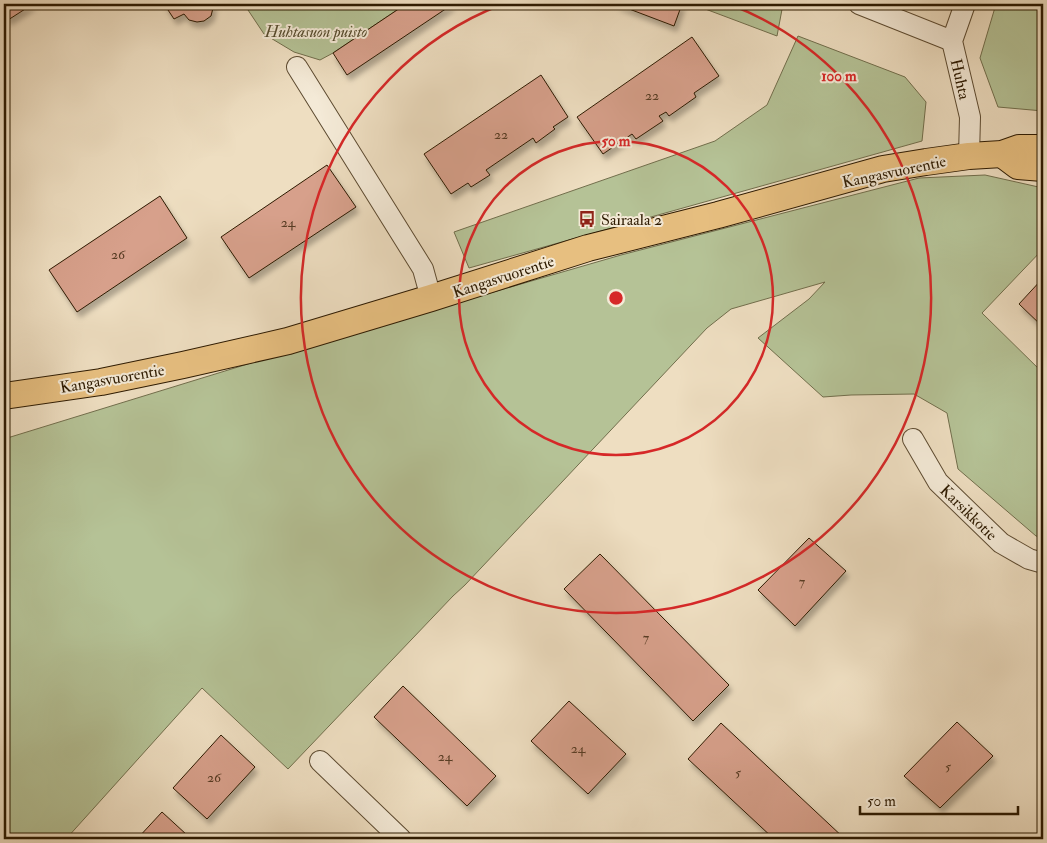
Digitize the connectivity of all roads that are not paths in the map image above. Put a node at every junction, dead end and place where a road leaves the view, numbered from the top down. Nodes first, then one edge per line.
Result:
1 (859, 4) edge
2 (965, 4) edge
3 (952, 41) junction
4 (297, 67) dead end
5 (1043, 148) edge
6 (1002, 154) junction
7 (969, 156) junction
8 (1043, 168) edge
9 (431, 298) junction
10 (4, 396) edge
11 (913, 439) dead end
12 (1043, 563) edge
13 (320, 761) dead end
14 (401, 839) edge

1 - 3 street
2 - 3 street, Huhta
3 - 7 street, Huhta
4 - 9 street
5 - 6 main road, Kangasvuorentie
6 - 7 main road, Kangasvuorentie
6 - 8 main road
7 - 9 main road, Kangasvuorentie
9 - 10 main road, Kangasvuorentie
11 - 12 street, Karsikkotie
13 - 14 street

